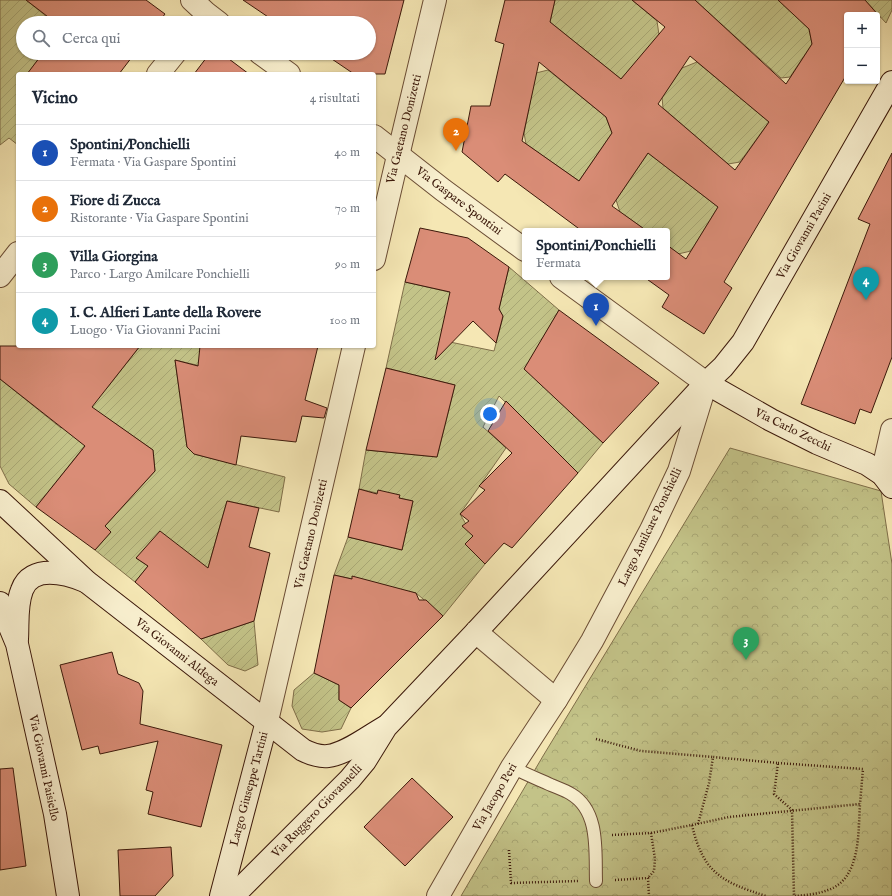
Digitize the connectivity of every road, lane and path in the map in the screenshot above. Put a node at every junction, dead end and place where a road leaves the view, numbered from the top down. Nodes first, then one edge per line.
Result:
1 (436, 0) edge
2 (169, 60) edge
3 (270, 60) edge
4 (160, 72) edge
5 (286, 72) edge
6 (892, 82) edge
7 (376, 138) edge
8 (398, 154) junction
9 (522, 248) edge
10 (376, 250) edge
11 (16, 256) edge
12 (0, 276) edge
13 (566, 280) edge
14 (354, 348) edge
15 (706, 383) junction
16 (892, 430) edge
17 (889, 478) edge
18 (0, 501) edge
19 (87, 582) junction
20 (0, 603) edge
21 (476, 632) junction
22 (17, 644) junction
23 (556, 700) junction
24 (267, 721) junction
25 (386, 726) junction
26 (596, 740) dead end
27 (713, 757) junction
28 (778, 762) junction
29 (512, 767) junction
30 (860, 804) junction
31 (792, 810) junction
32 (698, 824) junction
33 (692, 825) junction
34 (650, 833) junction
35 (594, 835) junction
36 (509, 850) dead end
37 (648, 878) junction
38 (596, 881) junction
39 (69, 895) edge
40 (221, 896) edge
41 (233, 896) edge
42 (438, 896) edge
43 (649, 896) edge
44 (766, 896) edge
45 (794, 896) edge

1 - 8 street, Via Gaetano Donizetti
2 - 4 street
3 - 5 street
6 - 15 street, Via Giovanni Pacini
7 - 8 street, Via Gaspare Spontini
8 - 9 street, Via Gaspare Spontini
8 - 10 street, Via Gaetano Donizetti
11 - 12 street
13 - 15 street
14 - 24 street, Via Gaetano Donizetti
15 - 17 street, Via Carlo Zecchi
15 - 21 street
15 - 23 street, Largo Amilcare Ponchielli
16 - 17 street
18 - 19 street
19 - 22 street
19 - 24 street, Via Giovanni Aldega
20 - 22 street
21 - 23 street
21 - 25 street, Via Ruggero Giovannelli
22 - 39 street, Via Giovanni Paisiello
23 - 29 street, Via Jacopo Peri
24 - 25 street, Largo Giuseppe Tartini
24 - 40 street, Largo Giuseppe Tartini
25 - 41 street, Via Ruggero Giovannelli
26 - 27 path
27 - 28 path
27 - 32 path
28 - 30 path
28 - 31 path
29 - 35 lane
29 - 42 street, Via Jacopo Peri
30 - 31 path
30 - 45 path
31 - 32 path
31 - 45 path
32 - 33 path
33 - 34 path
33 - 44 path
34 - 35 path
34 - 37 path
35 - 38 lane
36 - 38 path
37 - 38 path
37 - 43 path

